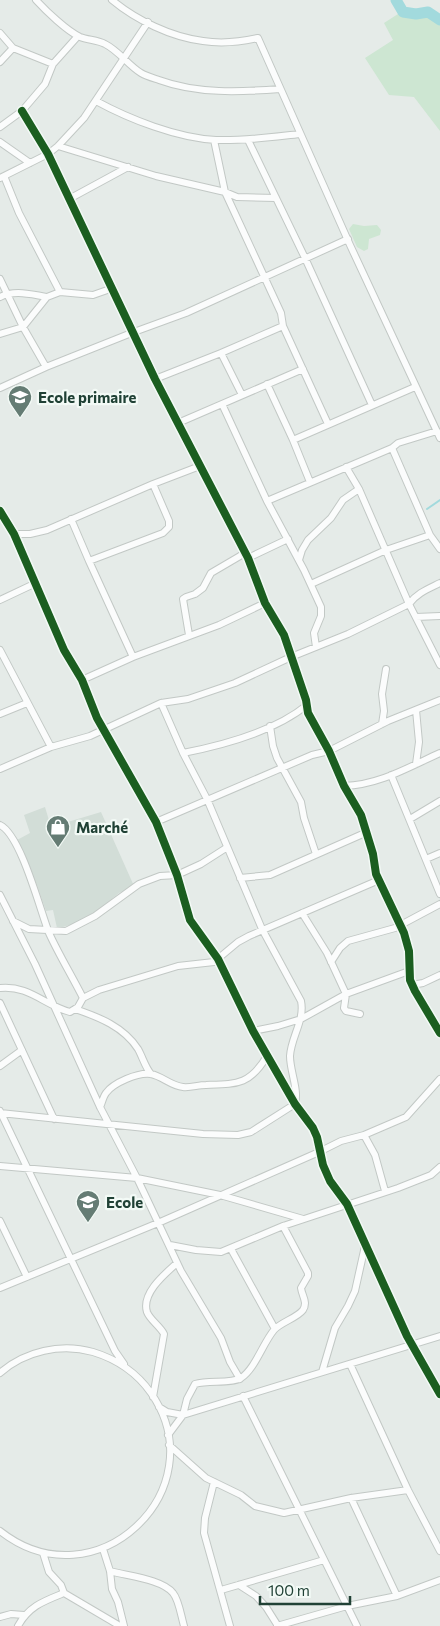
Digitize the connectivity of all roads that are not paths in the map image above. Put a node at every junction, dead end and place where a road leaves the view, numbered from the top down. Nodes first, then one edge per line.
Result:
1 (36, 0) edge
2 (112, 0) edge
3 (148, 22) junction
4 (0, 33) edge
5 (78, 36) junction
6 (13, 48) junction
7 (124, 60) junction
8 (0, 62) edge
9 (53, 64) junction
10 (280, 89) junction
11 (96, 101) junction
12 (22, 111) junction
13 (0, 127) edge
14 (300, 134) junction
15 (214, 140) junction
16 (248, 140) junction
17 (0, 142) edge
18 (58, 146) junction
19 (48, 154) junction
20 (30, 163) junction
21 (128, 167) junction
22 (2, 177) edge
23 (225, 192) junction
24 (276, 198) junction
25 (69, 199) junction
26 (348, 239) junction
27 (305, 258) junction
28 (264, 278) junction
29 (0, 279) edge
30 (113, 288) junction
31 (60, 292) junction
32 (7, 294) junction
33 (0, 297) edge
34 (47, 297) junction
35 (23, 326) junction
36 (283, 326) junction
37 (134, 332) junction
38 (0, 334) edge
39 (221, 353) junction
40 (46, 367) junction
41 (303, 369) junction
42 (155, 379) junction
43 (267, 384) junction
44 (415, 387) junction
45 (0, 388) edge
46 (242, 395) junction
47 (222, 404) junction
48 (372, 405) junction
49 (178, 423) junction
50 (328, 424) junction
51 (437, 431) junction
52 (440, 438) edge
53 (293, 440) junction
54 (392, 448) junction
55 (200, 466) junction
56 (346, 467) junction
57 (310, 482) junction
58 (153, 484) junction
59 (359, 489) junction
60 (267, 501) junction
61 (0, 511) edge
62 (72, 519) junction
63 (14, 534) junction
64 (430, 535) junction
65 (288, 539) junction
66 (440, 549) edge
67 (386, 550) junction
68 (246, 555) junction
69 (299, 560) junction
70 (89, 561) junction
71 (36, 582) junction
72 (440, 583) edge
73 (311, 584) junction
74 (0, 600) edge
75 (265, 603) junction
76 (409, 604) junction
77 (440, 616) edge
78 (416, 617) junction
79 (189, 635) junction
80 (316, 647) junction
81 (0, 650) edge
82 (133, 657) junction
83 (291, 657) junction
84 (440, 665) edge
85 (386, 669) dead end
86 (82, 680) junction
87 (440, 700) edge
88 (27, 703) junction
89 (161, 703) junction
90 (307, 705) junction
91 (416, 710) junction
92 (0, 714) edge
93 (382, 724) junction
94 (270, 726) junction
95 (105, 730) junction
96 (51, 747) junction
97 (329, 751) junction
98 (182, 753) junction
99 (440, 753) edge
100 (416, 764) junction
101 (281, 767) junction
102 (0, 769) edge
103 (391, 775) junction
104 (344, 786) junction
105 (207, 800) junction
106 (440, 801) edge
107 (410, 819) junction
108 (156, 822) junction
109 (0, 826) edge
110 (365, 833) junction
111 (226, 848) junction
112 (440, 853) edge
113 (316, 854) junction
114 (426, 859) junction
115 (178, 875) junction
116 (240, 878) junction
117 (379, 880) junction
118 (440, 894) edge
119 (0, 895) edge
120 (440, 904) edge
121 (302, 913) junction
122 (12, 920) junction
123 (401, 925) junction
124 (262, 929) junction
125 (49, 931) junction
126 (218, 959) junction
127 (331, 962) junction
128 (409, 971) junction
129 (440, 975) edge
130 (412, 985) junction
131 (0, 988) edge
132 (346, 994) junction
133 (83, 998) junction
134 (0, 1003) edge
135 (54, 1006) junction
136 (75, 1010) junction
137 (360, 1014) dead end
138 (301, 1018) junction
139 (253, 1031) junction
140 (440, 1033) edge
141 (22, 1050) junction
142 (267, 1056) junction
143 (0, 1066) edge
144 (151, 1074) junction
145 (440, 1079) edge
146 (295, 1104) junction
147 (100, 1107) junction
148 (0, 1112) edge
149 (54, 1118) junction
150 (109, 1124) junction
151 (364, 1135) junction
152 (320, 1152) junction
153 (0, 1166) edge
154 (440, 1167) edge
155 (28, 1169) junction
156 (137, 1178) junction
157 (385, 1192) junction
158 (220, 1195) junction
159 (347, 1204) junction
160 (303, 1219) junction
161 (0, 1221) edge
162 (158, 1223) junction
163 (283, 1226) junction
164 (170, 1245) junction
165 (365, 1246) junction
166 (231, 1249) junction
167 (71, 1258) junction
168 (177, 1263) junction
169 (27, 1277) junction
170 (0, 1288) edge
171 (275, 1329) junction
172 (440, 1336) edge
173 (413, 1344) junction
174 (350, 1364) junction
175 (126, 1368) junction
176 (322, 1372) junction
177 (0, 1373) edge
178 (240, 1379) junction
179 (440, 1394) edge
180 (243, 1396) junction
181 (153, 1397) junction
182 (158, 1406) junction
183 (183, 1414) junction
184 (168, 1435) junction
185 (169, 1445) junction
186 (214, 1482) junction
187 (408, 1490) junction
188 (351, 1498) junction
189 (301, 1511) junction
190 (0, 1531) edge
191 (102, 1549) junction
192 (440, 1552) edge
193 (43, 1553) junction
194 (324, 1560) junction
195 (110, 1572) junction
196 (440, 1580) edge
197 (239, 1585) junction
198 (221, 1590) junction
199 (64, 1592) junction
200 (397, 1596) junction
201 (347, 1606) junction
202 (24, 1615) junction
203 (0, 1617) edge
204 (294, 1624) edge
205 (18, 1626) edge
206 (120, 1626) edge
207 (124, 1626) edge
208 (184, 1626) edge
209 (230, 1626) edge
210 (278, 1626) edge
211 (357, 1626) edge

1 - 5 street
2 - 3 street
3 - 7 street
3 - 10 street
4 - 6 street
5 - 7 street
5 - 9 street
6 - 8 street
6 - 9 street
7 - 10 street
7 - 11 street
9 - 12 street
10 - 14 street
11 - 15 street
11 - 18 street
12 - 13 street
12 - 19 street
14 - 16 street
14 - 26 street
15 - 16 street
15 - 23 street
16 - 24 street
17 - 20 street
18 - 19 street
18 - 21 street
19 - 20 street
19 - 25 street
20 - 22 street
21 - 23 street
21 - 25 street
22 - 31 street
23 - 24 street
23 - 28 street
24 - 27 street
25 - 30 street
26 - 27 street
26 - 44 street
27 - 28 street
27 - 48 street
28 - 36 street
28 - 37 street
29 - 32 street
30 - 31 street
30 - 37 street
31 - 34 street
32 - 33 street
32 - 34 street
32 - 35 street
34 - 35 street
35 - 38 street
35 - 40 street
36 - 39 street
36 - 41 street
37 - 40 street
37 - 42 street
39 - 42 street
39 - 46 street
40 - 45 street
41 - 43 street
41 - 50 street
42 - 49 street
43 - 46 street
43 - 53 street
44 - 48 street
44 - 51 street
46 - 47 street
47 - 49 street
47 - 60 street
48 - 50 street
49 - 55 street
50 - 53 street
51 - 52 street
51 - 54 street
53 - 57 street
54 - 56 street
54 - 64 street
55 - 58 street
55 - 68 street
56 - 57 street
56 - 59 street
57 - 60 street
58 - 62 street
58 - 70 street
59 - 67 street
59 - 69 street
60 - 65 street
61 - 63 street
62 - 63 street
62 - 70 street
63 - 71 street
64 - 66 street
64 - 67 street
65 - 68 street
65 - 69 street
67 - 73 street
67 - 76 street
68 - 75 street
68 - 79 street
69 - 73 street
70 - 82 street
71 - 74 street
71 - 86 street
72 - 76 street
73 - 80 street
75 - 79 street
75 - 83 street
76 - 78 street
76 - 80 street
77 - 78 street
78 - 84 street
79 - 82 street
80 - 83 street
81 - 88 street
82 - 86 street
83 - 89 street
83 - 90 street
85 - 93 street
86 - 95 street
87 - 91 street
88 - 92 street
88 - 96 street
89 - 95 street
89 - 98 street
90 - 94 street
90 - 97 street
91 - 93 street
91 - 100 street
93 - 97 street
94 - 98 street
94 - 101 street
95 - 96 street
95 - 108 street
96 - 102 street
97 - 101 street
97 - 104 street
98 - 105 street
99 - 100 street
100 - 103 street
101 - 105 street
101 - 113 street
103 - 104 street
103 - 107 street
104 - 110 street
105 - 108 street
105 - 111 street
106 - 107 street
107 - 114 street
108 - 115 street
109 - 125 street
110 - 113 street
110 - 117 street
111 - 115 street
111 - 116 street
112 - 114 street
113 - 116 street
114 - 118 street
115 - 125 street
115 - 126 street
116 - 124 street
117 - 121 street
117 - 123 street
119 - 122 street
120 - 123 street
121 - 124 street
121 - 127 street
122 - 125 street
122 - 135 street
123 - 127 street
123 - 128 street
124 - 126 street
124 - 138 street
125 - 133 street
126 - 133 street
126 - 139 street
127 - 132 street
128 - 130 street
128 - 132 street
129 - 130 street
130 - 140 street
131 - 135 street
132 - 137 street
132 - 138 street
133 - 136 street
134 - 141 street
135 - 136 street
135 - 147 street
136 - 144 street
138 - 139 street
138 - 146 street
139 - 142 street
141 - 143 street
141 - 149 street
142 - 144 street
142 - 146 street
144 - 147 street
145 - 151 street
146 - 150 street
146 - 152 street
147 - 150 street
148 - 149 street
148 - 155 street
149 - 150 street
150 - 156 street
151 - 152 street
151 - 157 street
152 - 158 street
152 - 159 street
153 - 155 street
154 - 157 street
155 - 156 street
155 - 167 street
156 - 158 street
156 - 162 street
157 - 159 street
158 - 160 street
158 - 162 street
159 - 160 street
159 - 165 street
160 - 163 street
161 - 169 street
162 - 164 street
162 - 167 street
163 - 166 street
163 - 171 street
164 - 166 street
164 - 168 street
165 - 173 street
165 - 176 street
166 - 171 street
167 - 169 street
167 - 175 street
168 - 178 street
168 - 181 street
169 - 170 street
171 - 178 street
172 - 173 street
173 - 174 street
173 - 179 street
174 - 176 street
174 - 187 street
175 - 177 street
175 - 181 street
176 - 180 street
178 - 183 street
180 - 183 street
180 - 189 street
181 - 182 street
182 - 183 street
182 - 184 street
183 - 184 street
184 - 185 street
185 - 186 street
185 - 191 street
186 - 189 street
186 - 198 street
187 - 188 street
187 - 192 street
188 - 189 street
188 - 200 street
189 - 194 street
190 - 193 street
191 - 193 street
191 - 195 street
193 - 199 street
194 - 197 street
194 - 201 street
195 - 207 street
195 - 208 street
196 - 200 street
197 - 198 street
197 - 210 street
198 - 209 street
199 - 202 street
199 - 206 street
200 - 201 street
201 - 204 street
201 - 211 street
202 - 203 street
202 - 205 street
204 - 210 street

